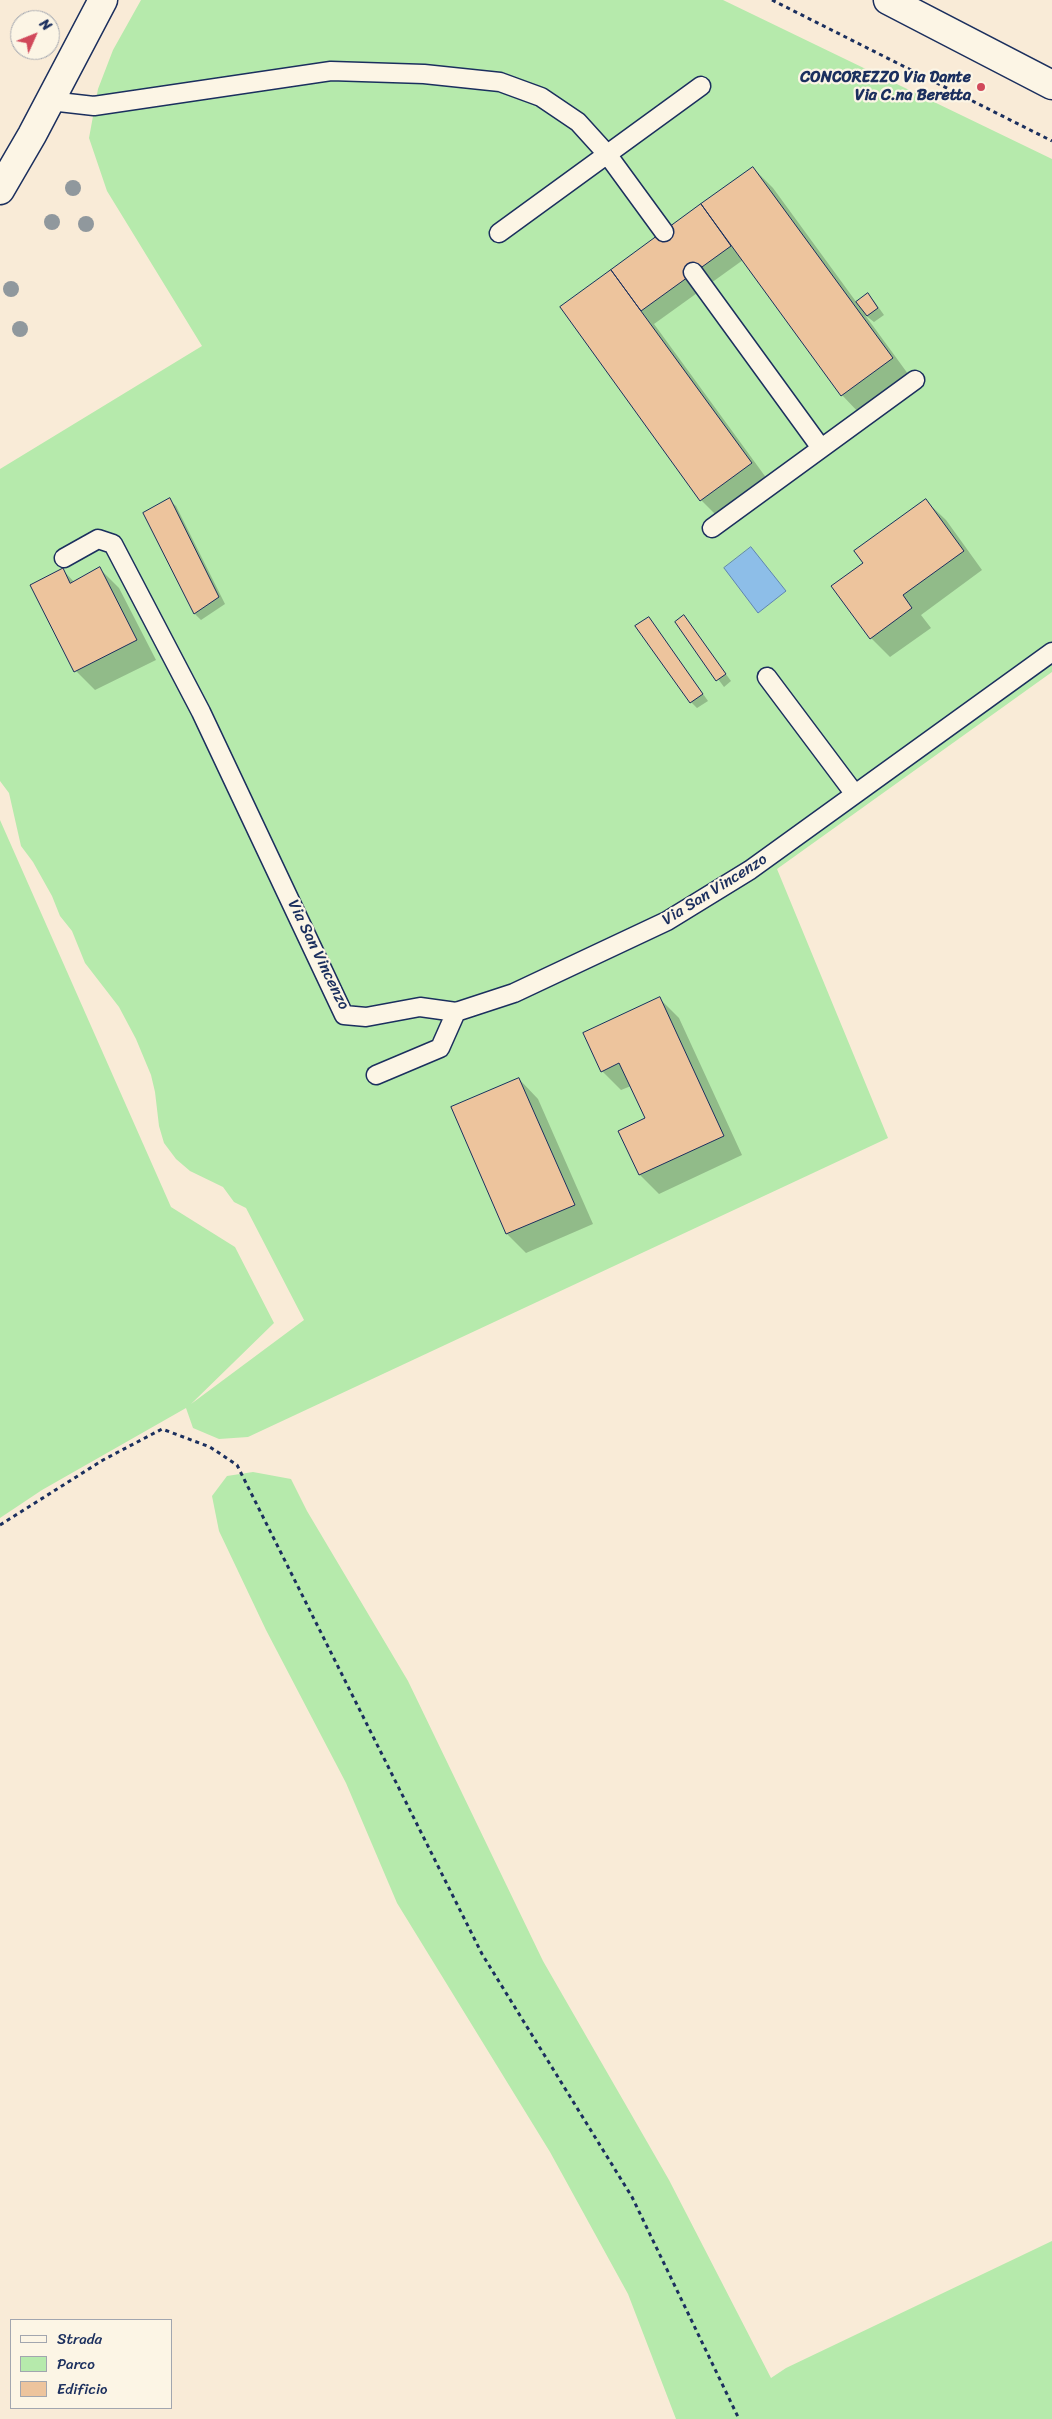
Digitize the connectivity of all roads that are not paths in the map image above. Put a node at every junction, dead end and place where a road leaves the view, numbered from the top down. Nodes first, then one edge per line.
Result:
1 (103, 0) edge
2 (888, 0) edge
3 (1052, 85) edge
4 (701, 86) dead end
5 (50, 101) junction
6 (607, 154) junction
7 (0, 190) edge
8 (664, 232) dead end
9 (499, 233) dead end
10 (694, 272) dead end
11 (915, 380) dead end
12 (821, 448) junction
13 (712, 528) dead end
14 (64, 558) dead end
15 (1052, 652) edge
16 (767, 678) dead end
17 (854, 793) junction
18 (456, 1012) junction
19 (376, 1075) dead end

1 - 5 street
2 - 3 street
4 - 6 lane
5 - 6 lane
5 - 7 street
6 - 8 lane
6 - 9 lane
10 - 12 lane
11 - 12 lane
12 - 13 lane
14 - 18 lane, Via San Vincenzo
15 - 17 lane, Via San Vincenzo
16 - 17 lane
17 - 18 lane, Via San Vincenzo
18 - 19 lane

